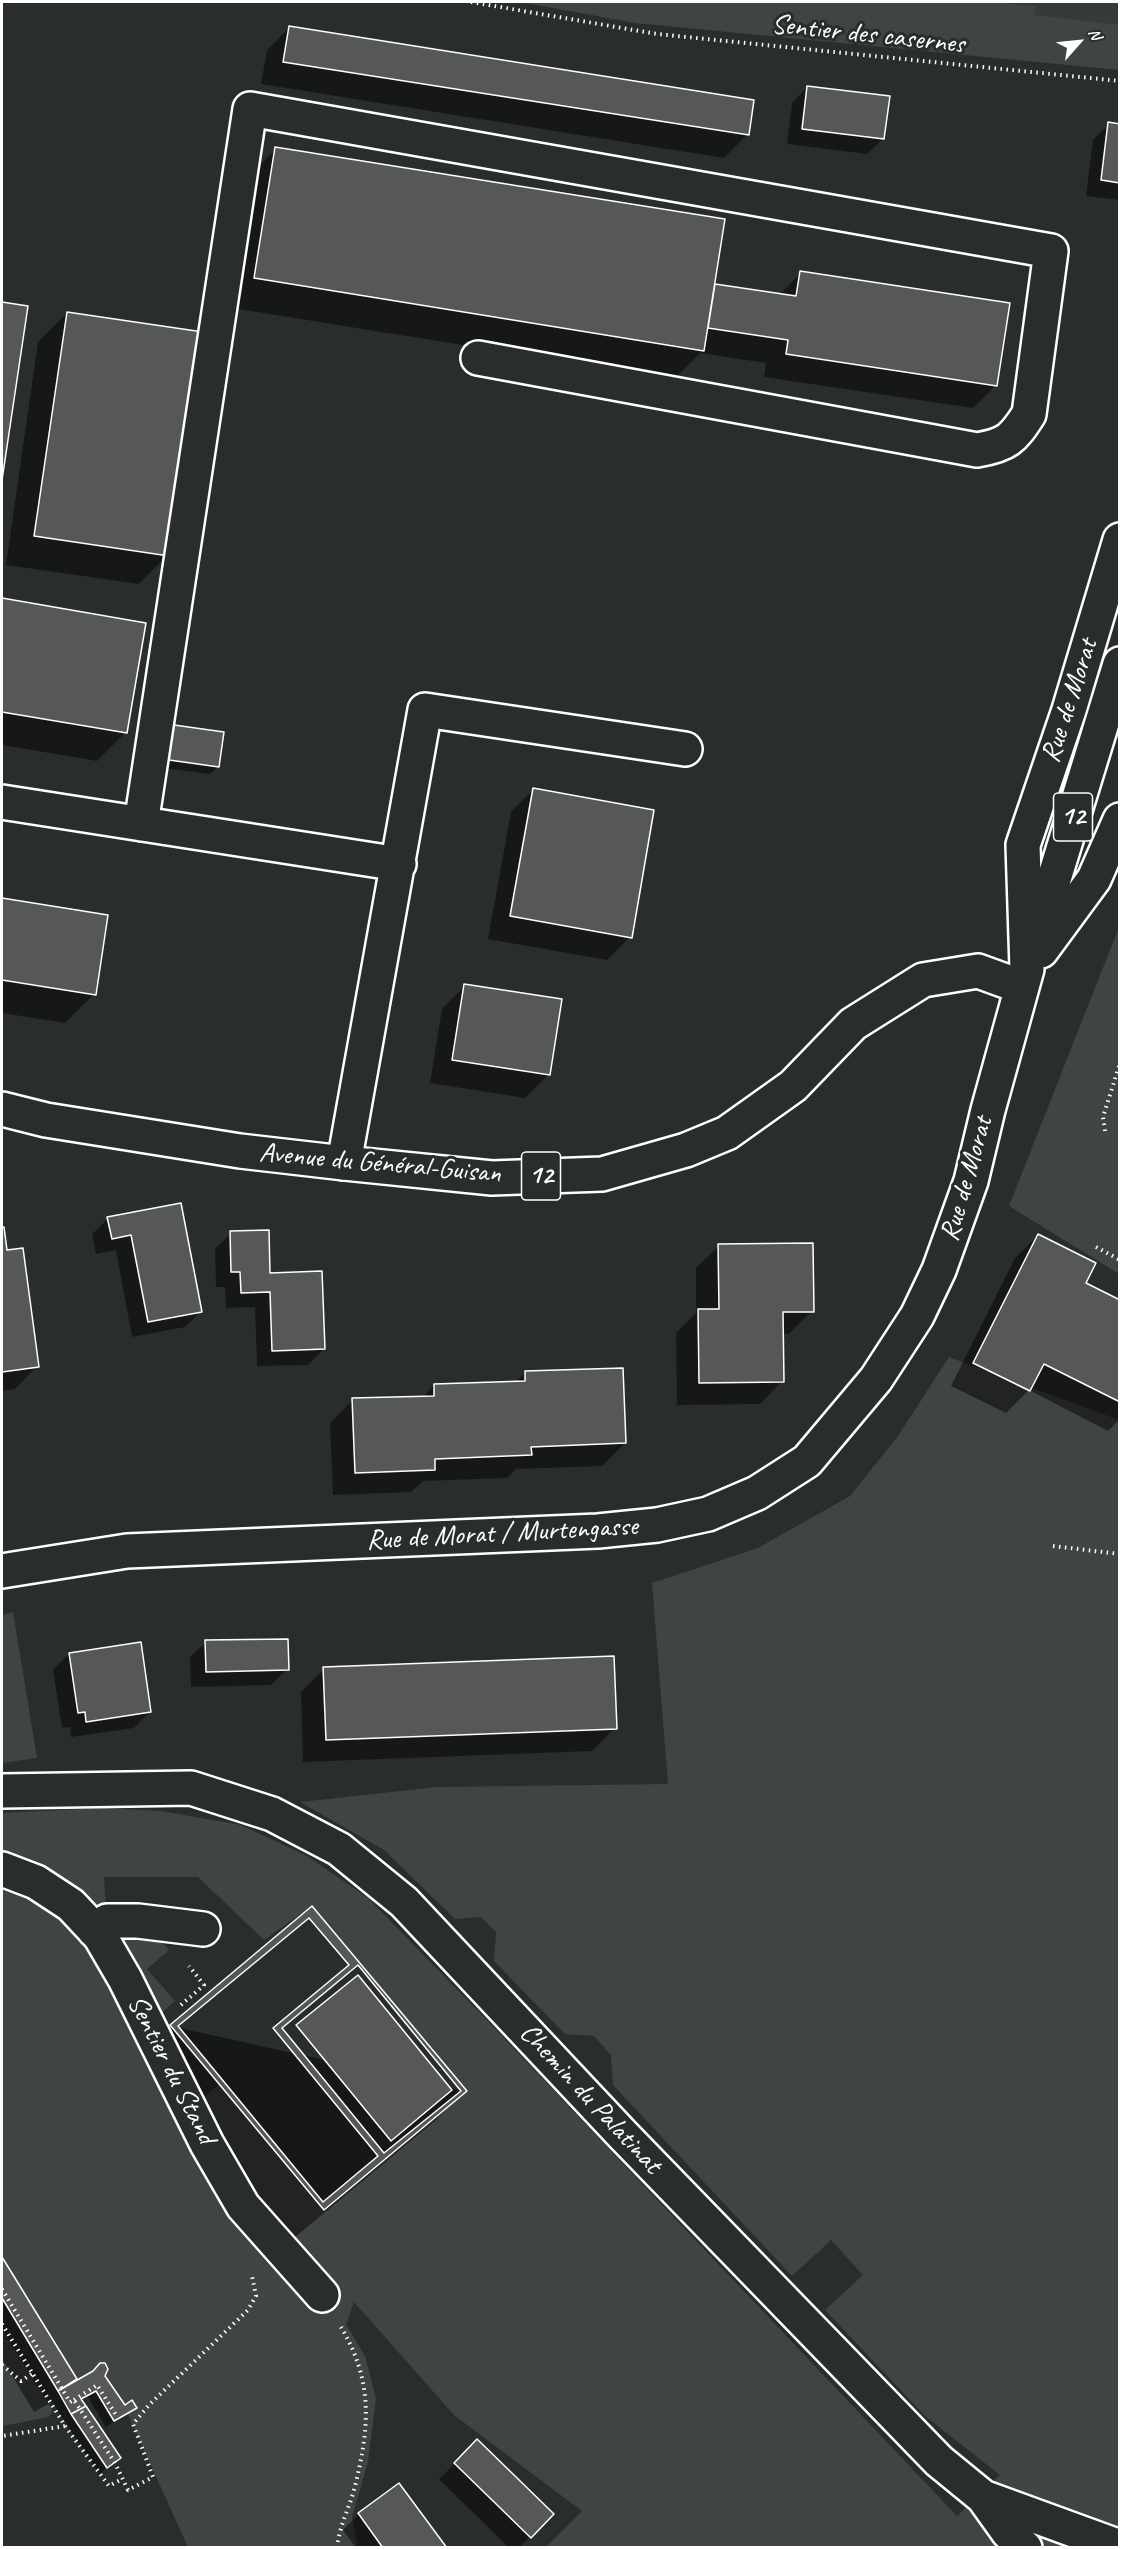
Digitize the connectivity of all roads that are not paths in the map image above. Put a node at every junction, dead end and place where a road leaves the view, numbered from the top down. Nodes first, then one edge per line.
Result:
1 (478, 358) dead end
2 (1119, 540) edge
3 (1119, 664) edge
4 (685, 749) dead end
5 (2, 802) edge
6 (1119, 820) edge
7 (141, 824) junction
8 (399, 864) junction
9 (1024, 978) junction
10 (2, 1109) edge
11 (344, 1163) junction
12 (917, 1316) joint
13 (2, 1572) edge
14 (2, 1791) edge
15 (2, 1869) edge
16 (203, 1929) road end
17 (94, 1930) junction
18 (322, 2295) dead end
19 (983, 2497) junction
20 (1025, 2547) edge
21 (1119, 2547) edge

1 - 7 main road
2 - 9 main road, Rue de Morat
3 - 9 main road, 12
4 - 8 main road
5 - 7 main road
6 - 9 main road, Rue de Morat
7 - 8 main road
8 - 11 main road
9 - 11 main road, Avenue du Général-Guisan / 12
9 - 12 main road, Rue de Morat
10 - 11 main road, Avenue du Général-Guisan / 12
12 - 13 main road, Rue de Morat / Murtengasse
14 - 19 main road, Chemin du Palatinat
15 - 17 main road, Sentier du Stand
16 - 17 main road
17 - 18 main road, Sentier du Stand
19 - 20 main road
19 - 21 main road, Chemin du Palatinat

